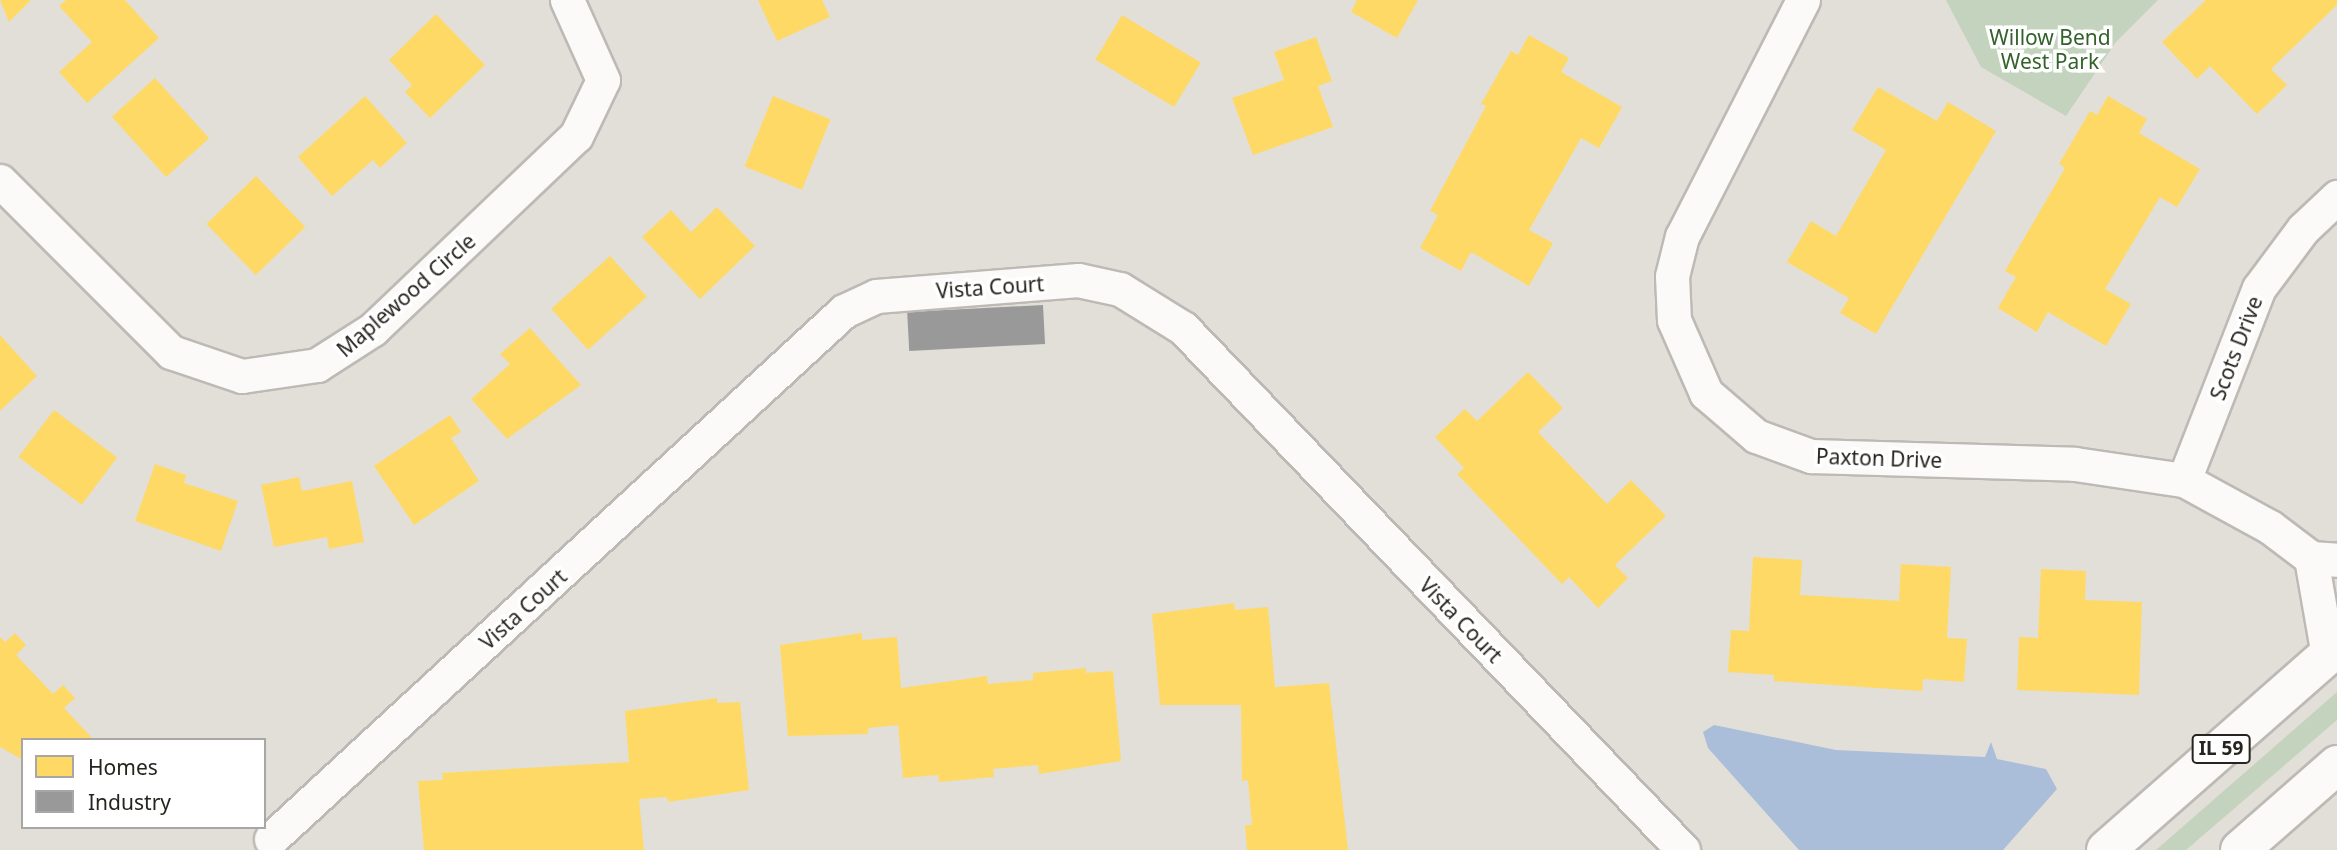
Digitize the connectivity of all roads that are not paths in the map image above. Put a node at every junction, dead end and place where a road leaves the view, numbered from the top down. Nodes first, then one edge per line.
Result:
1 (567, 0) edge
2 (1803, 0) edge
3 (0, 181) edge
4 (2337, 197) edge
5 (2184, 480) junction
6 (2324, 559) edge
7 (2332, 651) edge
8 (2337, 765) edge
9 (271, 839) dead end
10 (1682, 850) edge
11 (2106, 850) edge
12 (2240, 850) edge

1 - 3 street, Maplewood Circle
2 - 5 street, Paxton Drive
4 - 5 street, Scots Drive
5 - 6 street, Paxton Drive
6 - 7 street, Paxton Drive
7 - 11 main road, IL 59
8 - 12 main road
9 - 10 street, Vista Court

